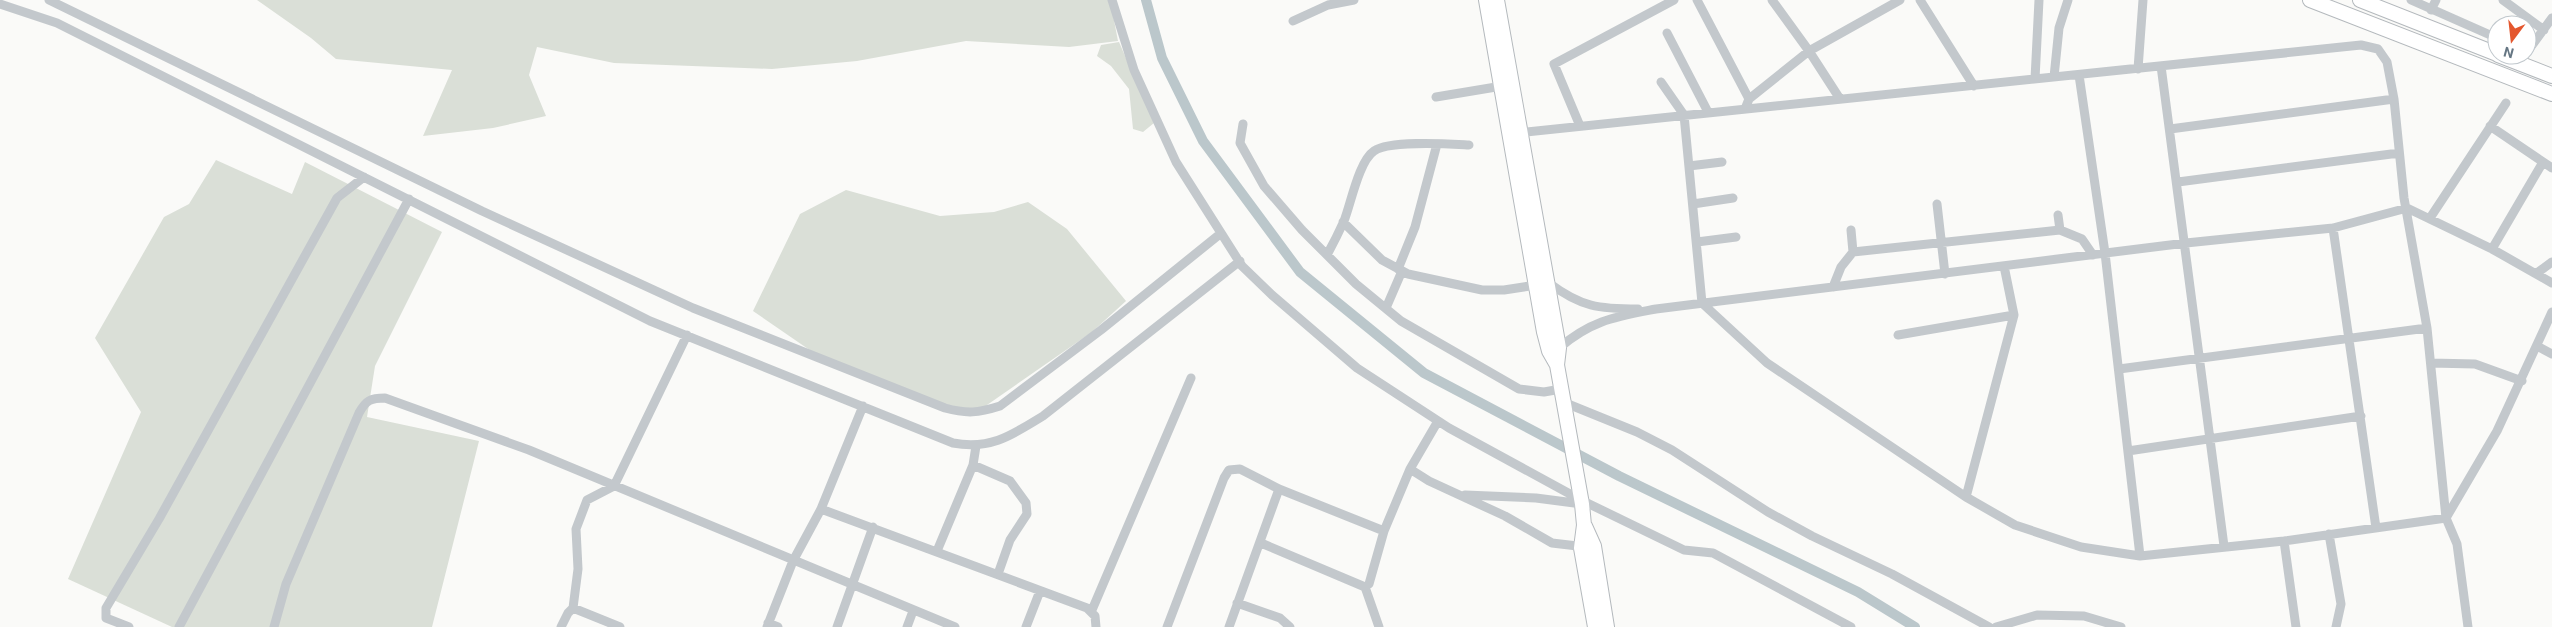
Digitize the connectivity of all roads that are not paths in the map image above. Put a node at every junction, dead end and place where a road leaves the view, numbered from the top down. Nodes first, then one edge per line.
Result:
1 (49, 0) edge
2 (1112, 0) edge
3 (1354, 0) edge
4 (1486, 0) edge
5 (1497, 0) edge
6 (1674, 0) edge
7 (1697, 0) edge
8 (1772, 0) edge
9 (1900, 0) edge
10 (1920, 0) edge
11 (2039, 0) edge
12 (2068, 0) edge
13 (2143, 0) edge
14 (2310, 0) edge
15 (2360, 0) edge
16 (2411, 0) edge
17 (2436, 0) edge
18 (2502, 0) edge
19 (0, 4) edge
20 (2431, 10) junction
21 (2552, 18) edge
22 (1293, 21) dead end
23 (2544, 30) junction
24 (1667, 33) dead end
25 (2487, 34) edge
26 (2537, 39) edge
27 (1809, 51) junction
28 (2487, 51) edge
29 (2537, 63) edge
30 (2161, 66) junction
31 (2138, 68) junction
32 (2079, 75) junction
33 (2552, 76) edge
34 (2054, 77) junction
35 (2035, 80) junction
36 (1661, 82) dead end
37 (1502, 86) junction
38 (1974, 86) junction
39 (2552, 94) edge
40 (1436, 97) dead end
41 (1840, 99) junction
42 (2394, 99) junction
43 (1749, 100) junction
44 (2506, 103) dead end
45 (1744, 109) junction
46 (1708, 112) junction
47 (1684, 115) junction
48 (1243, 124) dead end
49 (1580, 126) junction
50 (2490, 126) junction
51 (2170, 129) junction
52 (1516, 133) junction
53 (1437, 144) junction
54 (1469, 145) dead end
55 (2399, 153) junction
56 (1722, 162) dead end
57 (2543, 162) junction
58 (1689, 166) junction
59 (2552, 168) edge
60 (364, 177) junction
61 (2178, 182) junction
62 (1733, 198) dead end
63 (409, 200) junction
64 (1693, 204) junction
65 (1937, 204) dead end
66 (2407, 208) junction
67 (2058, 215) dead end
68 (2430, 218) junction
69 (1343, 222) junction
70 (2333, 228) junction
71 (1851, 230) dead end
72 (2060, 230) junction
73 (1220, 234) junction
74 (1736, 238) dead end
75 (1697, 242) junction
76 (1942, 242) junction
77 (2186, 243) junction
78 (2492, 250) junction
79 (1853, 252) junction
80 (2105, 253) junction
81 (1327, 255) junction
82 (2093, 255) junction
83 (1240, 261) junction
84 (2552, 262) edge
85 (2004, 266) junction
86 (1400, 270) junction
87 (2537, 273) junction
88 (1945, 274) junction
89 (2552, 282) edge
90 (1542, 284) junction
91 (1833, 287) junction
92 (1702, 303) junction
93 (1386, 308) junction
94 (1656, 309) junction
95 (2552, 312) edge
96 (2014, 315) junction
97 (2427, 328) junction
98 (687, 335) junction
99 (1898, 335) dead end
100 (2350, 338) junction
101 (2537, 346) junction
102 (1559, 348) junction
103 (2552, 354) edge
104 (2201, 358) junction
105 (2431, 363) junction
106 (1557, 365) junction
107 (2119, 370) junction
108 (1191, 378) dead end
109 (2522, 381) junction
110 (1562, 395) junction
111 (863, 406) junction
112 (2361, 416) junction
113 (1438, 421) junction
114 (2211, 438) junction
115 (976, 446) junction
116 (2128, 450) junction
117 (973, 465) junction
118 (1410, 469) junction
119 (614, 486) junction
120 (1279, 489) junction
121 (1460, 494) junction
122 (1966, 497) junction
123 (1581, 499) junction
124 (822, 508) junction
125 (2446, 518) junction
126 (873, 527) junction
127 (2376, 528) junction
128 (1384, 531) junction
129 (2329, 534) junction
130 (2284, 540) junction
131 (1261, 543) junction
132 (2224, 546) junction
133 (1587, 547) junction
134 (937, 551) junction
135 (2140, 556) junction
136 (793, 561) junction
137 (998, 574) junction
138 (853, 585) junction
139 (1366, 586) junction
140 (1040, 591) junction
141 (1237, 603) junction
142 (573, 608) junction
143 (1092, 610) junction
144 (914, 611) junction
145 (768, 625) edge
146 (129, 627) edge
147 (179, 627) edge
148 (274, 627) edge
149 (561, 627) edge
150 (620, 627) edge
151 (778, 627) edge
152 (837, 627) edge
153 (907, 627) edge
154 (955, 627) edge
155 (1026, 627) edge
156 (1096, 627) edge
157 (1167, 627) edge
158 (1229, 627) edge
159 (1290, 627) edge
160 (1379, 627) edge
161 (1595, 627) edge
162 (1607, 627) edge
163 (1851, 627) edge
164 (1989, 627) edge
165 (1996, 627) edge
166 (2121, 627) edge
167 (2296, 627) edge
168 (2336, 627) edge
169 (2468, 627) edge

1 - 73 street
2 - 73 street
3 - 22 street
4 - 37 highway
5 - 52 highway
6 - 49 street
7 - 43 street
8 - 27 street
9 - 27 street
10 - 38 street
11 - 35 street
12 - 34 street
13 - 31 street
14 - 39 highway
15 - 28 highway
16 - 20 street
17 - 20 street
18 - 23 street
19 - 60 street
20 - 25 street
21 - 23 street
23 - 26 street
24 - 46 street
27 - 41 street
27 - 43 street
29 - 33 highway
30 - 31 street
30 - 42 street
30 - 51 street
31 - 32 street
32 - 34 street
32 - 80 street
34 - 35 street
35 - 38 street
36 - 47 street
37 - 40 street
37 - 52 highway
38 - 41 street
41 - 45 street
42 - 51 street
42 - 55 street
43 - 45 street
44 - 50 street
45 - 46 street
46 - 47 street
47 - 49 street
47 - 58 street
48 - 81 street
49 - 52 street
50 - 57 street
50 - 68 street
51 - 61 street
52 - 90 highway
53 - 54 street
53 - 69 street
53 - 86 street
55 - 61 street
55 - 66 street
56 - 58 street
57 - 59 street
57 - 78 street
58 - 64 street
60 - 63 street
60 - 146 street
61 - 77 street
62 - 64 street
63 - 98 street
63 - 147 street
64 - 75 street
65 - 76 street
66 - 68 street
66 - 70 street
66 - 97 street
67 - 72 street
68 - 78 street
69 - 81 street
69 - 86 street
70 - 77 street
70 - 100 street
71 - 79 street
72 - 76 street
72 - 82 street
73 - 83 street
74 - 75 street
75 - 92 street
76 - 79 street
76 - 88 street
77 - 80 street
77 - 104 street
78 - 87 street
79 - 91 street
80 - 82 street
80 - 107 street
81 - 93 street
82 - 85 street
83 - 113 street
83 - 115 street
84 - 87 street
85 - 88 street
85 - 96 street
86 - 90 street
86 - 93 street
87 - 89 street
88 - 91 street
90 - 94 street
90 - 102 highway
90 - 106 highway
91 - 92 street
92 - 94 street
92 - 122 street
93 - 110 street
94 - 102 street
95 - 101 street
96 - 99 street
96 - 122 street
97 - 100 street
97 - 105 street
98 - 111 street
98 - 119 street
100 - 104 street
100 - 112 street
101 - 103 street
101 - 109 street
102 - 106 highway
104 - 107 street
104 - 114 street
105 - 109 street
105 - 125 street
106 - 110 highway
107 - 116 street
108 - 143 street
109 - 125 street
110 - 123 highway
110 - 164 street
111 - 115 street
111 - 124 street
112 - 114 street
112 - 127 street
113 - 118 street
113 - 123 street
114 - 116 street
114 - 132 street
115 - 117 street
116 - 135 street
117 - 134 street
117 - 137 street
118 - 121 street
118 - 128 street
119 - 136 street
119 - 142 street
119 - 148 street
120 - 128 street
120 - 131 street
120 - 157 street
121 - 123 street
121 - 133 street
122 - 135 street
123 - 133 highway
123 - 163 street
124 - 126 street
124 - 136 street
125 - 127 street
125 - 169 street
126 - 134 street
126 - 138 street
127 - 129 street
128 - 139 street
129 - 130 street
129 - 168 street
130 - 132 street
130 - 167 street
131 - 139 street
131 - 141 street
132 - 135 street
133 - 161 highway
133 - 162 highway
134 - 137 street
136 - 138 street
136 - 145 street
137 - 140 street
138 - 144 street
138 - 152 street
139 - 160 street
140 - 143 street
140 - 155 street
141 - 158 street
141 - 159 street
142 - 149 street
142 - 150 street
143 - 156 street
144 - 153 street
144 - 154 street
145 - 151 street
165 - 166 street

